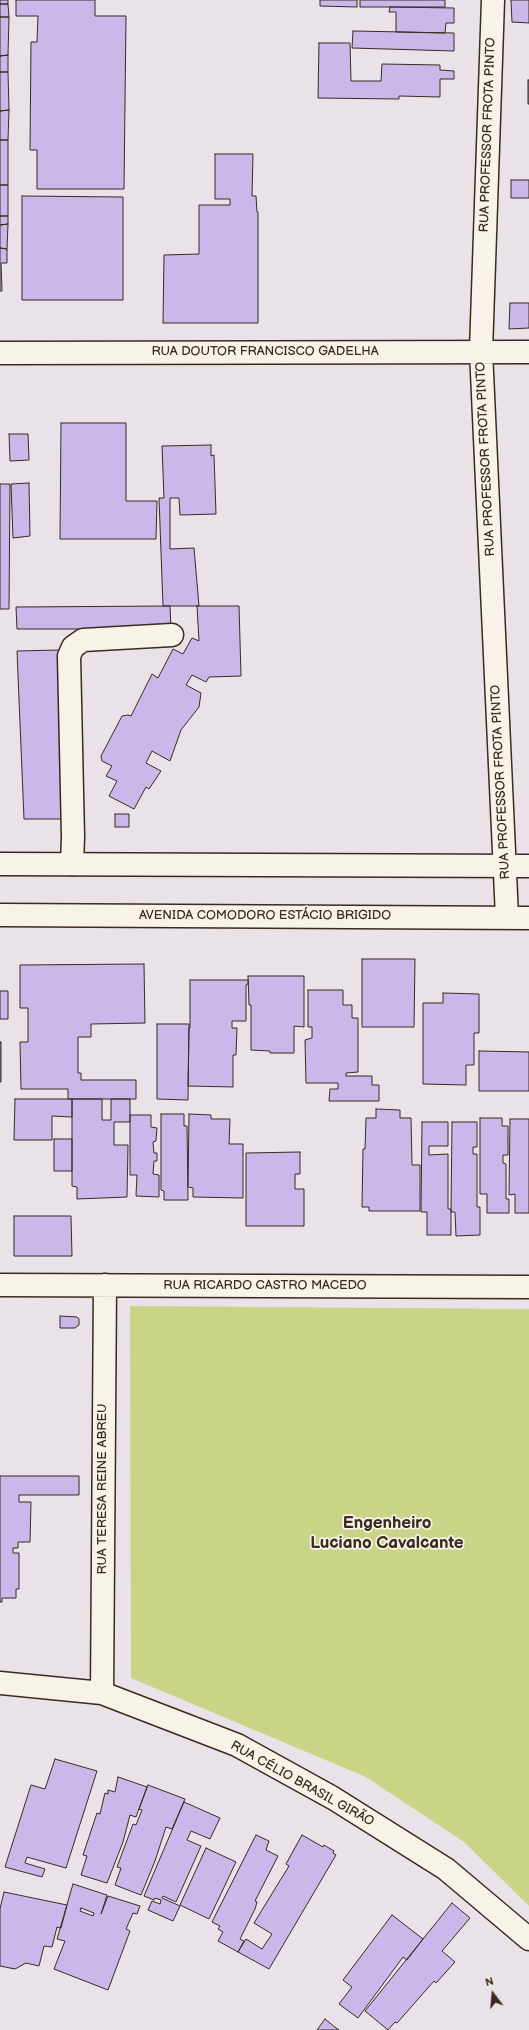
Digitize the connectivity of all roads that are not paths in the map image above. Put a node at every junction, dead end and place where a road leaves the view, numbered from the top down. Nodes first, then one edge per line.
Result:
1 (493, 0) edge
2 (481, 351) junction
3 (529, 352) edge
4 (0, 353) edge
5 (172, 636) dead end
6 (0, 864) edge
7 (72, 864) junction
8 (505, 866) junction
9 (529, 866) edge
10 (0, 915) edge
11 (507, 918) junction
12 (529, 918) edge
13 (0, 1285) edge
14 (105, 1285) junction
15 (529, 1287) edge
16 (0, 1683) edge
17 (102, 1693) junction
18 (529, 1939) edge

1 - 2 street, RUA PROFESSOR FROTA PINTO
2 - 3 street, RUA DOUTOR FRANCISCO GADELHA
2 - 4 street, RUA DOUTOR FRANCISCO GADELHA
2 - 8 street, RUA PROFESSOR FROTA PINTO
5 - 7 street
6 - 7 street
7 - 8 street
8 - 9 street
8 - 11 street, RUA PROFESSOR FROTA PINTO
10 - 11 street, AVENIDA COMODORO ESTÁCIO BRIGIDO
11 - 12 street, AVENIDA COMODORO ESTÁCIO BRIGIDO
13 - 14 street, RUA RICARDO CASTRO MACEDO
14 - 15 street, RUA RICARDO CASTRO MACEDO
14 - 17 street, RUA TERESA REINE ABREU
16 - 17 street, RUA CÉLIO BRASIL GIRÃO
17 - 18 street, RUA CÉLIO BRASIL GIRÃO

